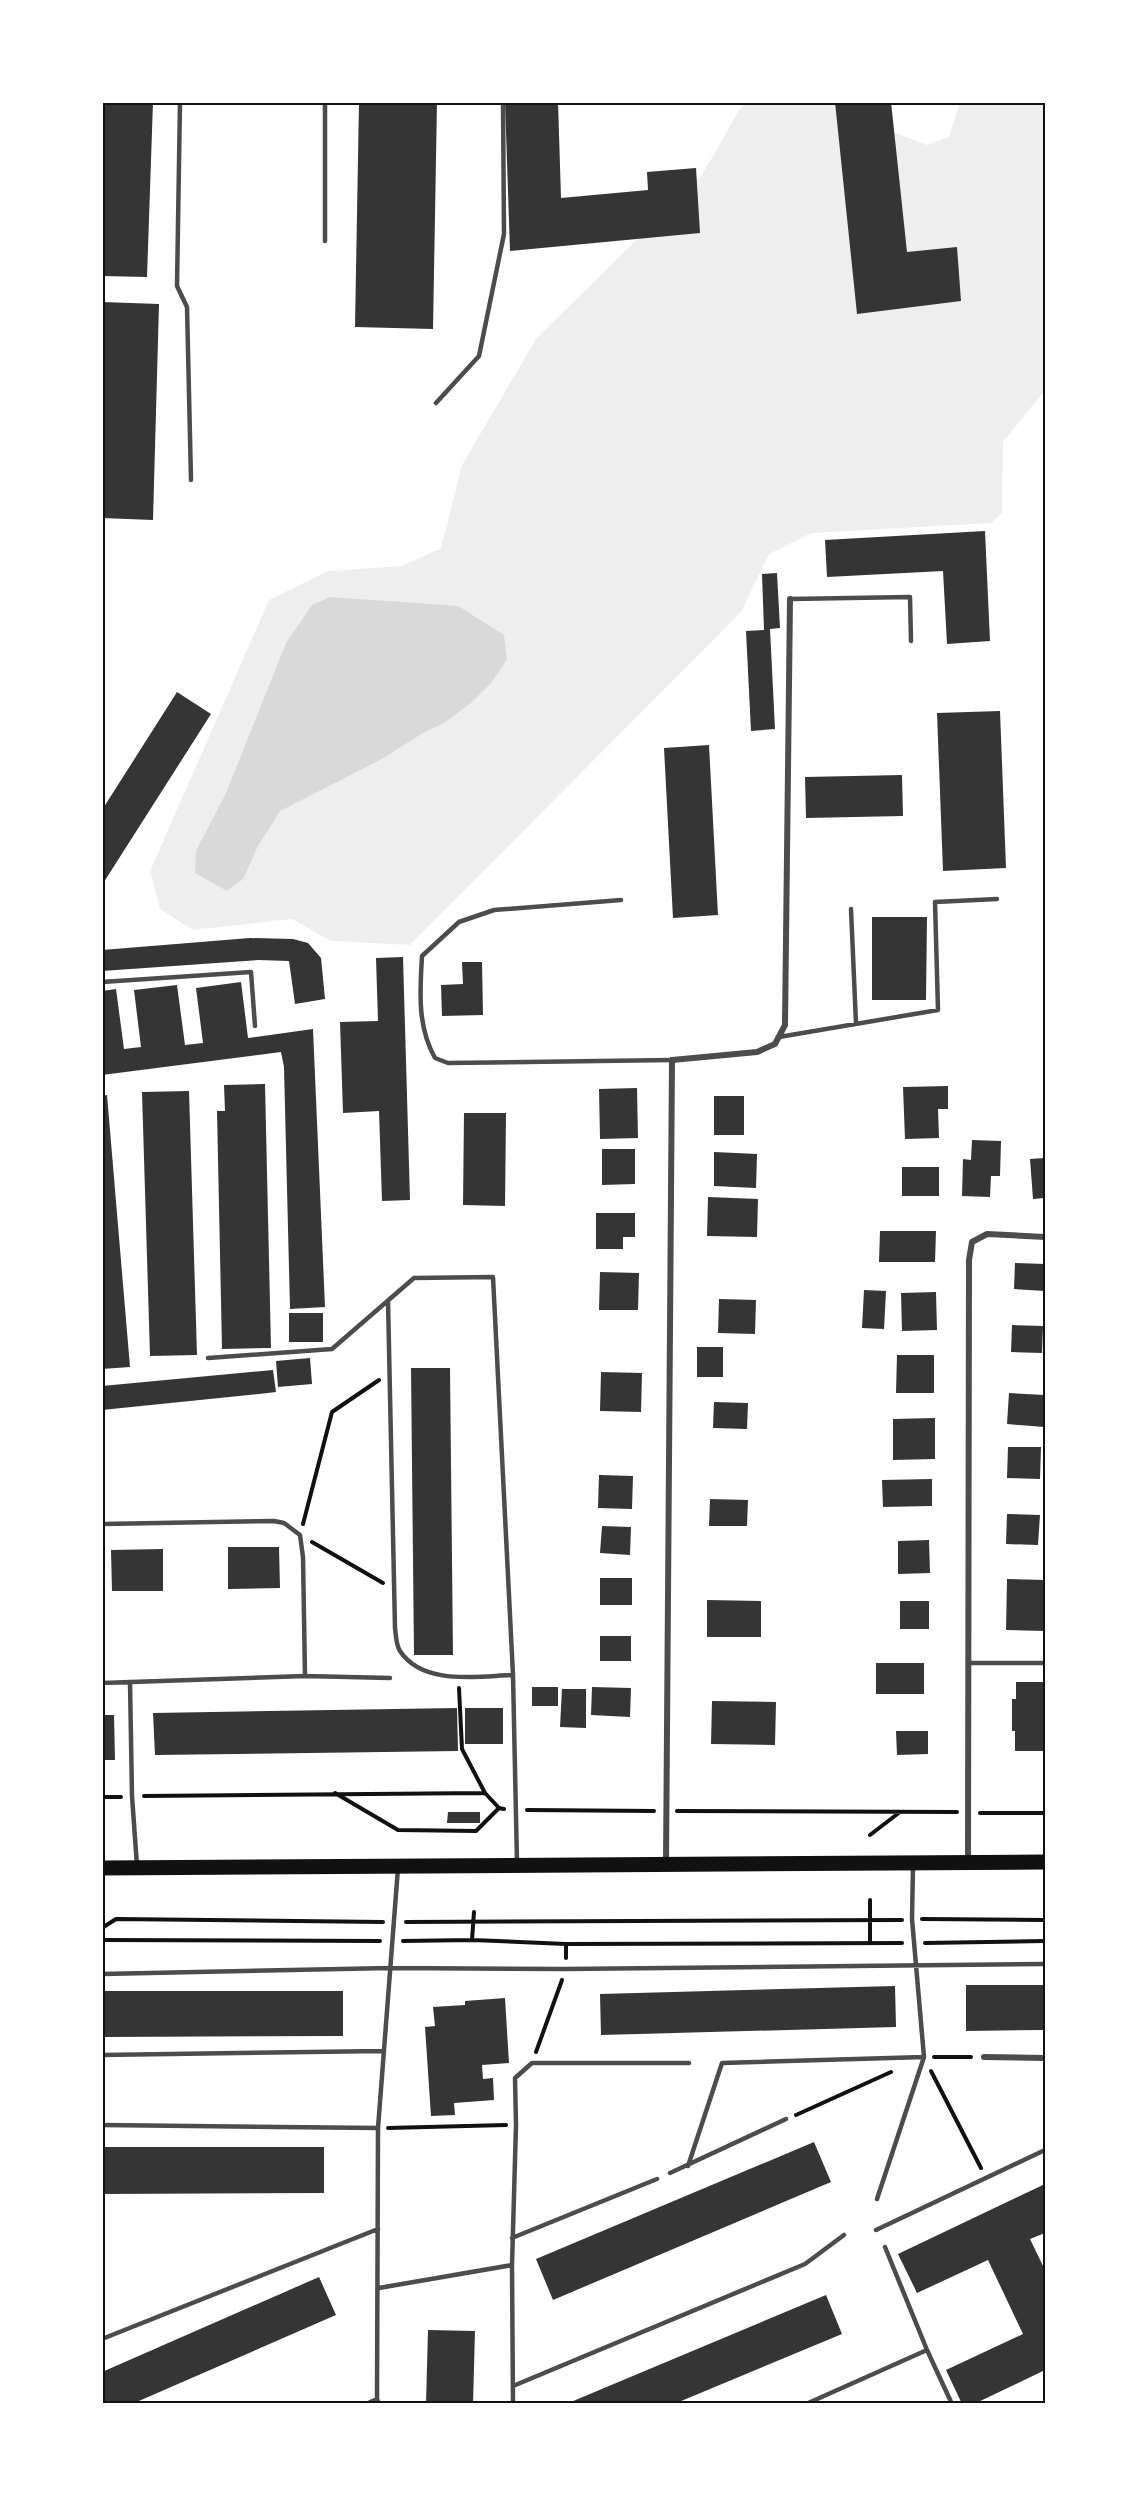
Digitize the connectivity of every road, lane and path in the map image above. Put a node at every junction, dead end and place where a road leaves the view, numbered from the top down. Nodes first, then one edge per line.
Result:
1 (180, 102) edge
2 (325, 102) edge
3 (503, 102) edge
4 (325, 241) dead end
5 (436, 402) dead end
6 (192, 480) dead end
7 (790, 599) joint
8 (911, 641) dead end
9 (998, 899) dead end
10 (621, 900) dead end
11 (851, 909) dead end
12 (102, 982) edge
13 (856, 1024) junction
14 (255, 1026) dead end
15 (779, 1037) junction
16 (672, 1060) junction
17 (1045, 1237) edge
18 (388, 1301) junction
19 (208, 1358) dead end
20 (390, 1373) junction
21 (102, 1524) edge
22 (300, 1535) junction
23 (394, 1590) junction
24 (969, 1663) junction
25 (1045, 1663) edge
26 (513, 1675) junction
27 (305, 1676) junction
28 (459, 1676) junction
29 (390, 1678) dead end
30 (130, 1682) junction
31 (102, 1683) edge
32 (334, 1793) junction
33 (485, 1793) junction
34 (132, 1796) junction
35 (102, 1797) edge
36 (499, 1808) junction
37 (516, 1810) junction
38 (668, 1811) junction
39 (901, 1811) junction
40 (969, 1813) junction
41 (1045, 1813) edge
42 (870, 1835) dead end
43 (1045, 1862) edge
44 (913, 1863) junction
45 (968, 1863) junction
46 (666, 1865) junction
47 (517, 1866) junction
48 (398, 1867) junction
49 (102, 1868) edge
50 (137, 1868) junction
51 (870, 1900) dead end
52 (474, 1912) dead end
53 (912, 1919) junction
54 (869, 1920) junction
55 (1045, 1920) edge
56 (394, 1922) junction
57 (473, 1922) junction
58 (102, 1929) edge
59 (102, 1940) edge
60 (472, 1940) junction
61 (393, 1941) junction
62 (1045, 1941) edge
63 (870, 1943) junction
64 (914, 1943) junction
65 (566, 1944) junction
66 (1045, 1964) edge
67 (916, 1966) junction
68 (390, 1968) junction
69 (566, 1969) junction
70 (102, 1974) edge
71 (383, 2051) junction
72 (102, 2055) edge
73 (924, 2057) junction
74 (984, 2057) joint
75 (1045, 2058) edge
76 (532, 2063) junction
77 (689, 2063) dead end
78 (892, 2071) dead end
79 (786, 2119) joint
80 (102, 2125) edge
81 (516, 2125) junction
82 (378, 2128) junction
83 (1045, 2150) edge
84 (973, 2152) dead end
85 (688, 2166) junction
86 (670, 2173) dead end
87 (657, 2179) dead end
88 (877, 2199) dead end
89 (378, 2229) junction
90 (876, 2230) dead end
91 (844, 2235) dead end
92 (512, 2238) junction
93 (885, 2247) dead end
94 (512, 2265) junction
95 (379, 2288) junction
96 (102, 2339) edge
97 (927, 2349) junction
98 (513, 2386) junction
99 (378, 2402) edge
100 (366, 2404) edge
101 (513, 2404) edge
102 (806, 2404) edge
103 (952, 2404) edge

1 - 6 lane
2 - 4 lane
3 - 5 lane
7 - 8 lane
7 - 15 street
9 - 13 lane
10 - 16 lane
11 - 13 lane
12 - 14 lane
13 - 15 lane
15 - 16 street
16 - 38 street
17 - 24 street
18 - 19 lane
18 - 20 lane
18 - 26 lane
20 - 22 path
20 - 23 lane
21 - 22 lane
22 - 23 path
22 - 27 lane
23 - 28 lane
24 - 25 lane
24 - 40 street
26 - 28 lane
26 - 37 lane
27 - 29 lane
27 - 30 lane
28 - 33 path
30 - 31 lane
30 - 34 lane
32 - 33 path
32 - 34 path
32 - 36 path
33 - 36 path
34 - 35 path
34 - 50 lane
36 - 37 path
37 - 38 path
37 - 47 lane
38 - 39 path
38 - 46 street
39 - 40 path
39 - 42 path
40 - 41 path
40 - 45 street
43 - 45 main road
44 - 45 main road
44 - 46 main road
44 - 53 lane
46 - 47 main road
47 - 48 main road
48 - 50 main road
48 - 56 lane
49 - 50 main road
51 - 54 path
52 - 57 path
53 - 54 path
53 - 55 path
53 - 64 lane
54 - 57 path
54 - 63 path
56 - 57 path
56 - 58 path
56 - 61 lane
57 - 60 path
59 - 61 path
60 - 61 path
60 - 65 path
61 - 68 lane
62 - 64 path
63 - 64 path
63 - 65 path
64 - 67 lane
65 - 69 path
66 - 67 lane
67 - 69 lane
67 - 73 lane
68 - 69 lane
68 - 70 lane
68 - 71 lane
69 - 76 path
71 - 72 lane
71 - 82 lane
73 - 74 path
73 - 84 path
73 - 85 lane
73 - 88 lane
74 - 75 street
76 - 77 lane
76 - 81 lane
78 - 79 path
79 - 85 lane
80 - 82 lane
81 - 82 path
81 - 92 lane
82 - 89 lane
83 - 90 lane
85 - 86 lane
87 - 92 lane
89 - 95 lane
89 - 96 lane
91 - 98 lane
92 - 94 lane
93 - 97 lane
94 - 95 lane
94 - 98 lane
95 - 99 lane
97 - 102 lane
97 - 103 lane
98 - 101 lane
99 - 100 lane

